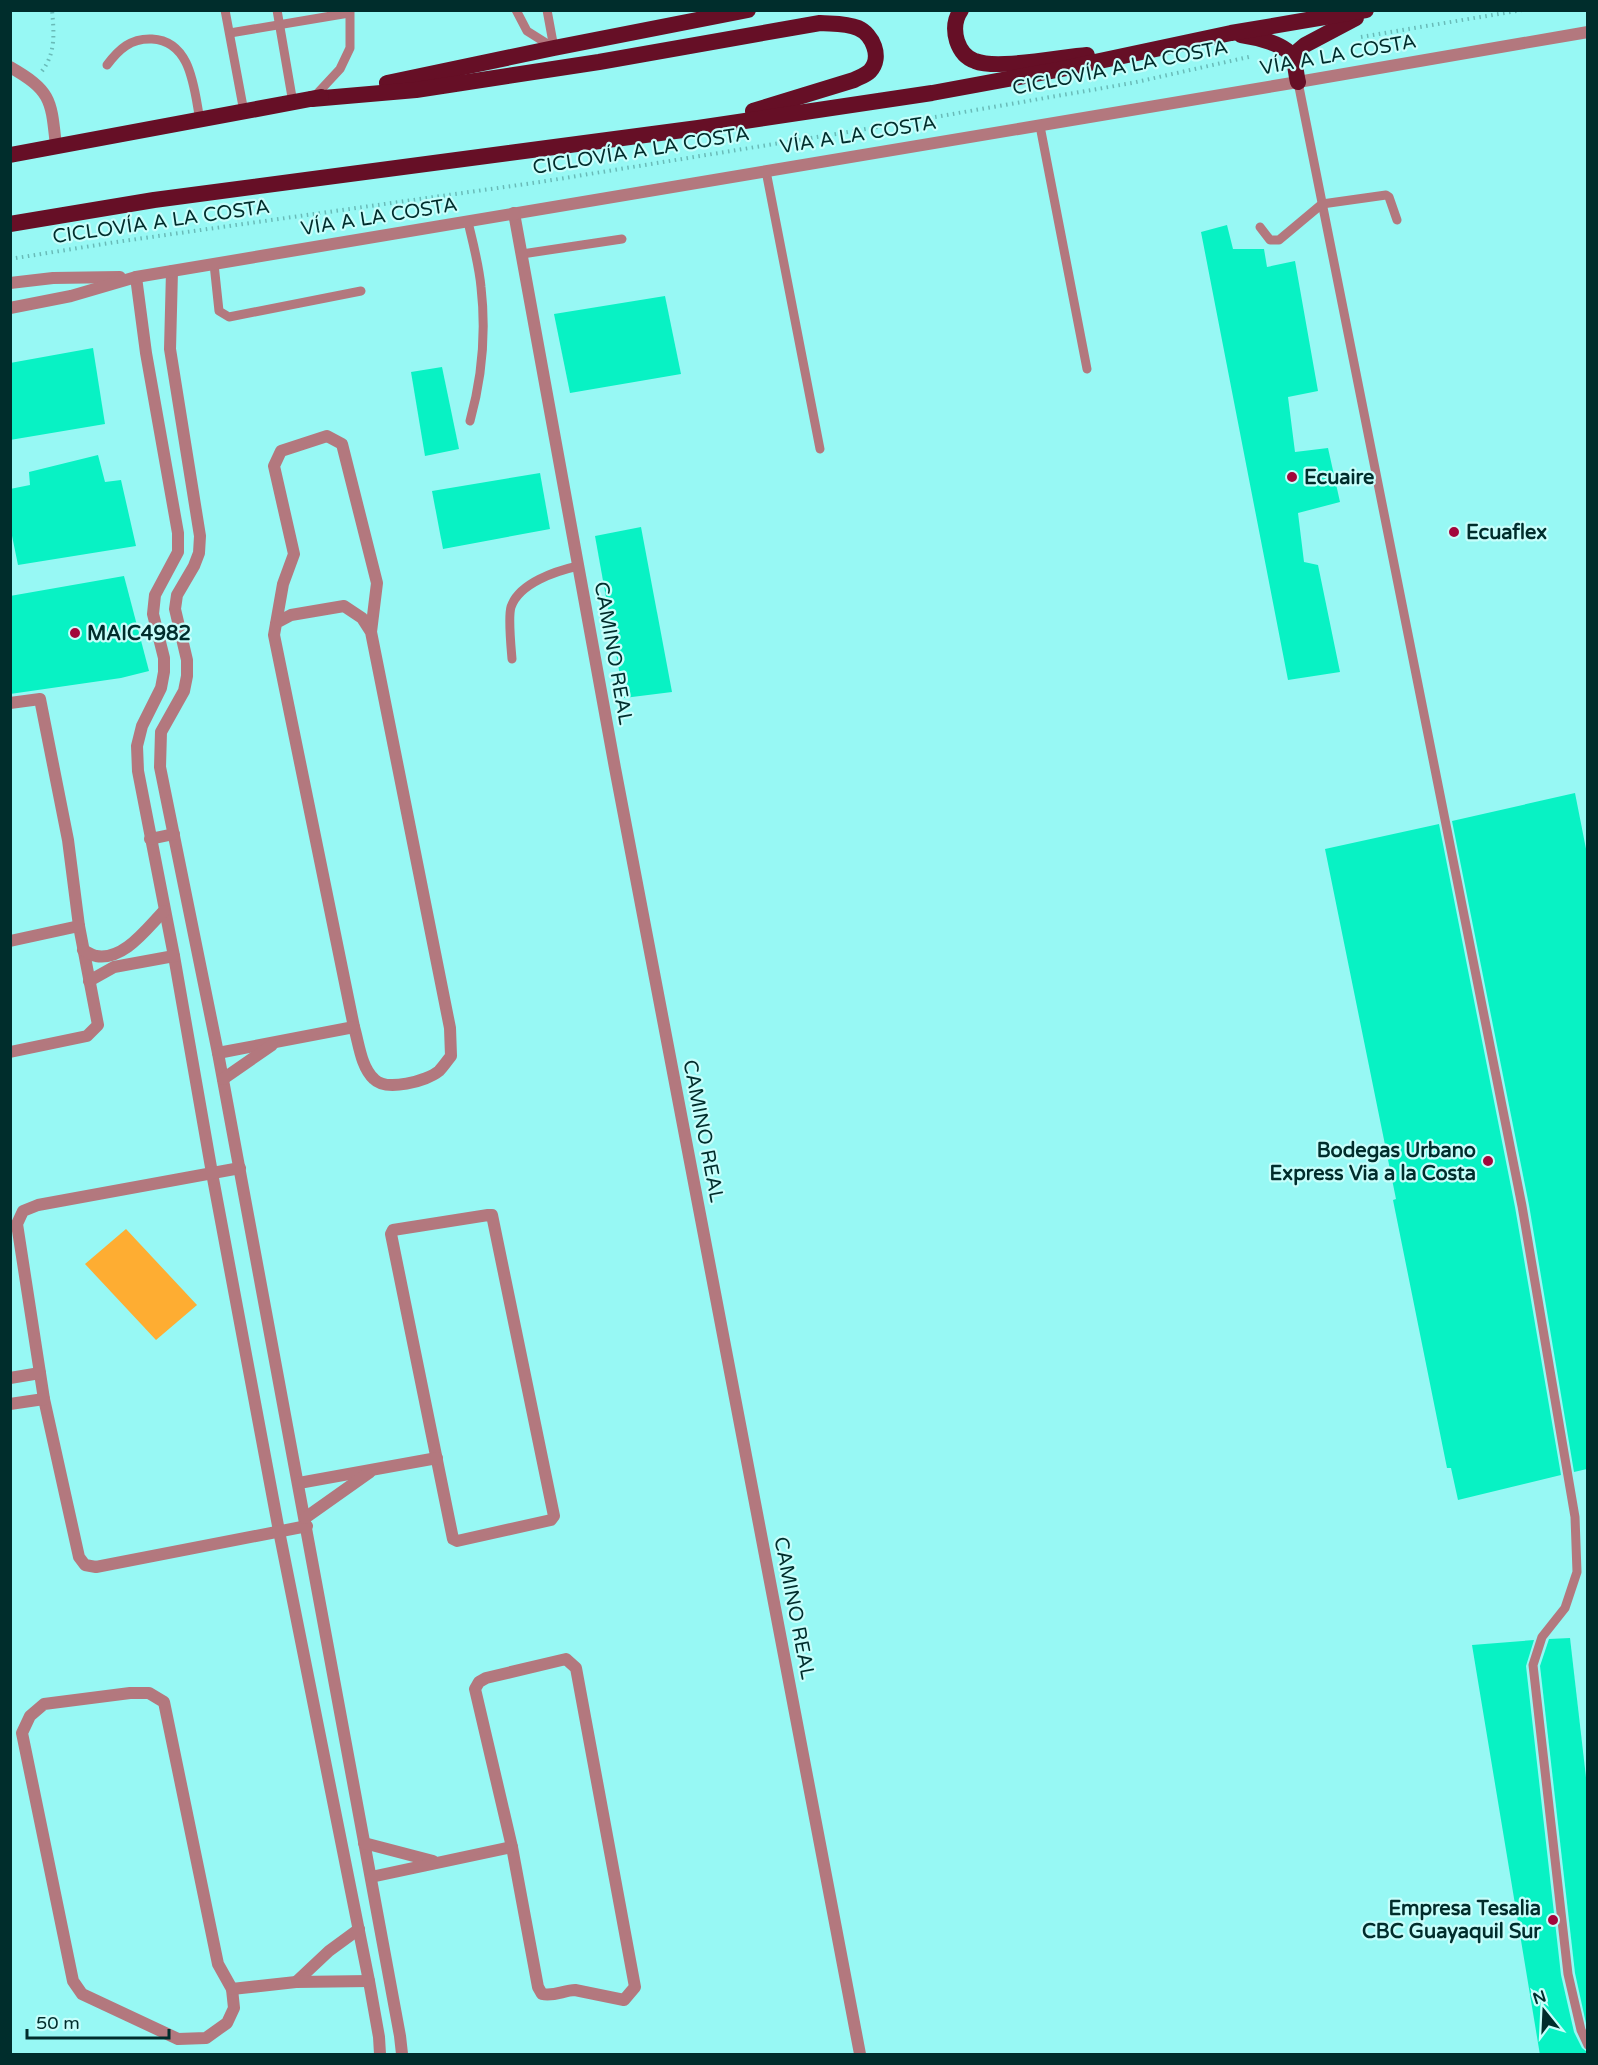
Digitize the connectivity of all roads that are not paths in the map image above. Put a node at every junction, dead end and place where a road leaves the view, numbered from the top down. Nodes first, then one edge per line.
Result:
1 (225, 10) edge
2 (277, 10) edge
3 (516, 10) edge
4 (547, 10) edge
5 (748, 10) edge
6 (961, 10) edge
7 (1366, 10) edge
8 (1374, 10) edge
9 (349, 12) edge
10 (279, 24) junction
11 (1587, 32) edge
12 (230, 33) junction
13 (1231, 33) junction
14 (1178, 44) junction
15 (554, 48) junction
16 (1288, 52) junction
17 (107, 65) dead end
18 (10, 67) edge
19 (1298, 82) junction
20 (312, 99) junction
21 (293, 103) junction
22 (244, 112) junction
23 (200, 120) junction
24 (1040, 126) junction
25 (698, 128) junction
26 (56, 146) junction
27 (10, 154) edge
28 (766, 171) junction
29 (1322, 204) junction
30 (514, 213) junction
31 (1397, 220) dead end
32 (468, 222) junction
33 (10, 224) edge
34 (1260, 228) dead end
35 (622, 239) dead end
36 (522, 254) junction
37 (213, 264) junction
38 (172, 271) junction
39 (136, 277) junction
40 (10, 282) edge
41 (361, 291) dead end
42 (10, 309) edge
43 (1087, 369) dead end
44 (470, 421) dead end
45 (820, 449) dead end
46 (578, 566) junction
47 (276, 623) junction
48 (371, 632) junction
49 (512, 659) dead end
50 (10, 703) edge
51 (174, 834) junction
52 (150, 838) junction
53 (164, 911) junction
54 (79, 926) junction
55 (10, 941) edge
56 (83, 950) junction
57 (174, 956) junction
58 (89, 981) junction
59 (354, 1027) junction
60 (276, 1043) junction
61 (10, 1052) edge
62 (218, 1053) junction
63 (223, 1079) junction
64 (240, 1168) junction
65 (212, 1173) junction
66 (40, 1373) junction
67 (10, 1378) edge
68 (44, 1399) junction
69 (10, 1404) edge
70 (437, 1458) junction
71 (372, 1470) junction
72 (298, 1483) junction
73 (306, 1522) junction
74 (279, 1531) junction
75 (364, 1843) junction
76 (512, 1847) junction
77 (437, 1863) junction
78 (371, 1877) junction
79 (359, 1929) junction
80 (369, 1981) junction
81 (296, 1982) junction
82 (232, 1989) junction
83 (400, 2036) junction
84 (379, 2037) junction
85 (1587, 2045) edge
86 (380, 2055) edge
87 (402, 2055) edge
88 (860, 2055) edge

1 - 12 lane
2 - 10 lane
3 - 15 lane
4 - 15 lane
5 - 15 highway
6 - 14 highway
7 - 13 highway, VÍA A LA COSTA
8 - 16 highway
9 - 10 lane
9 - 20 lane
10 - 12 lane
10 - 21 lane
11 - 19 street, VÍA A LA COSTA
12 - 22 lane
13 - 14 highway, VÍA A LA COSTA
13 - 16 highway
14 - 25 highway, VÍA A LA COSTA
15 - 20 highway
16 - 19 highway
17 - 23 lane
18 - 26 street
19 - 24 street, VÍA A LA COSTA
19 - 29 lane
20 - 21 highway
20 - 25 highway
21 - 22 highway
22 - 23 highway
23 - 26 highway
24 - 28 street, VÍA A LA COSTA
24 - 43 lane
25 - 33 highway, VÍA A LA COSTA
26 - 27 highway
28 - 30 street, VÍA A LA COSTA
28 - 45 lane
29 - 31 lane
29 - 34 lane
29 - 85 lane
30 - 32 street, VÍA A LA COSTA
30 - 36 street, CAMINO REAL
32 - 37 street, VÍA A LA COSTA
32 - 44 lane
35 - 36 lane
36 - 46 street, CAMINO REAL
37 - 38 street, VÍA A LA COSTA
37 - 41 lane
38 - 39 street, VÍA A LA COSTA
38 - 51 street
39 - 40 street, VÍA A LA COSTA
39 - 42 street, VÍA A LA COSTA
39 - 52 street
46 - 49 lane
46 - 88 street, CAMINO REAL
47 - 48 street
47 - 48 street
47 - 59 street
48 - 59 street
50 - 54 street
51 - 52 street
51 - 62 street
52 - 53 street
53 - 56 street
53 - 57 street
54 - 55 street
54 - 56 street
56 - 58 street
57 - 58 street
57 - 65 street
58 - 61 street
59 - 60 street
60 - 62 street
60 - 63 street
62 - 63 street
63 - 64 street
64 - 65 street
64 - 72 street
65 - 66 street
65 - 74 street
66 - 67 street
66 - 68 street
68 - 69 street
68 - 74 street
70 - 70 street
70 - 71 street
71 - 72 street
71 - 73 street
72 - 73 street
73 - 74 street
73 - 75 street
74 - 79 street
75 - 77 street
75 - 78 street
76 - 76 street
76 - 77 street
77 - 78 street
78 - 83 street
79 - 80 street
79 - 81 street
80 - 81 street
80 - 84 street
81 - 82 street
82 - 82 street
83 - 84 street
83 - 87 street
84 - 86 street

